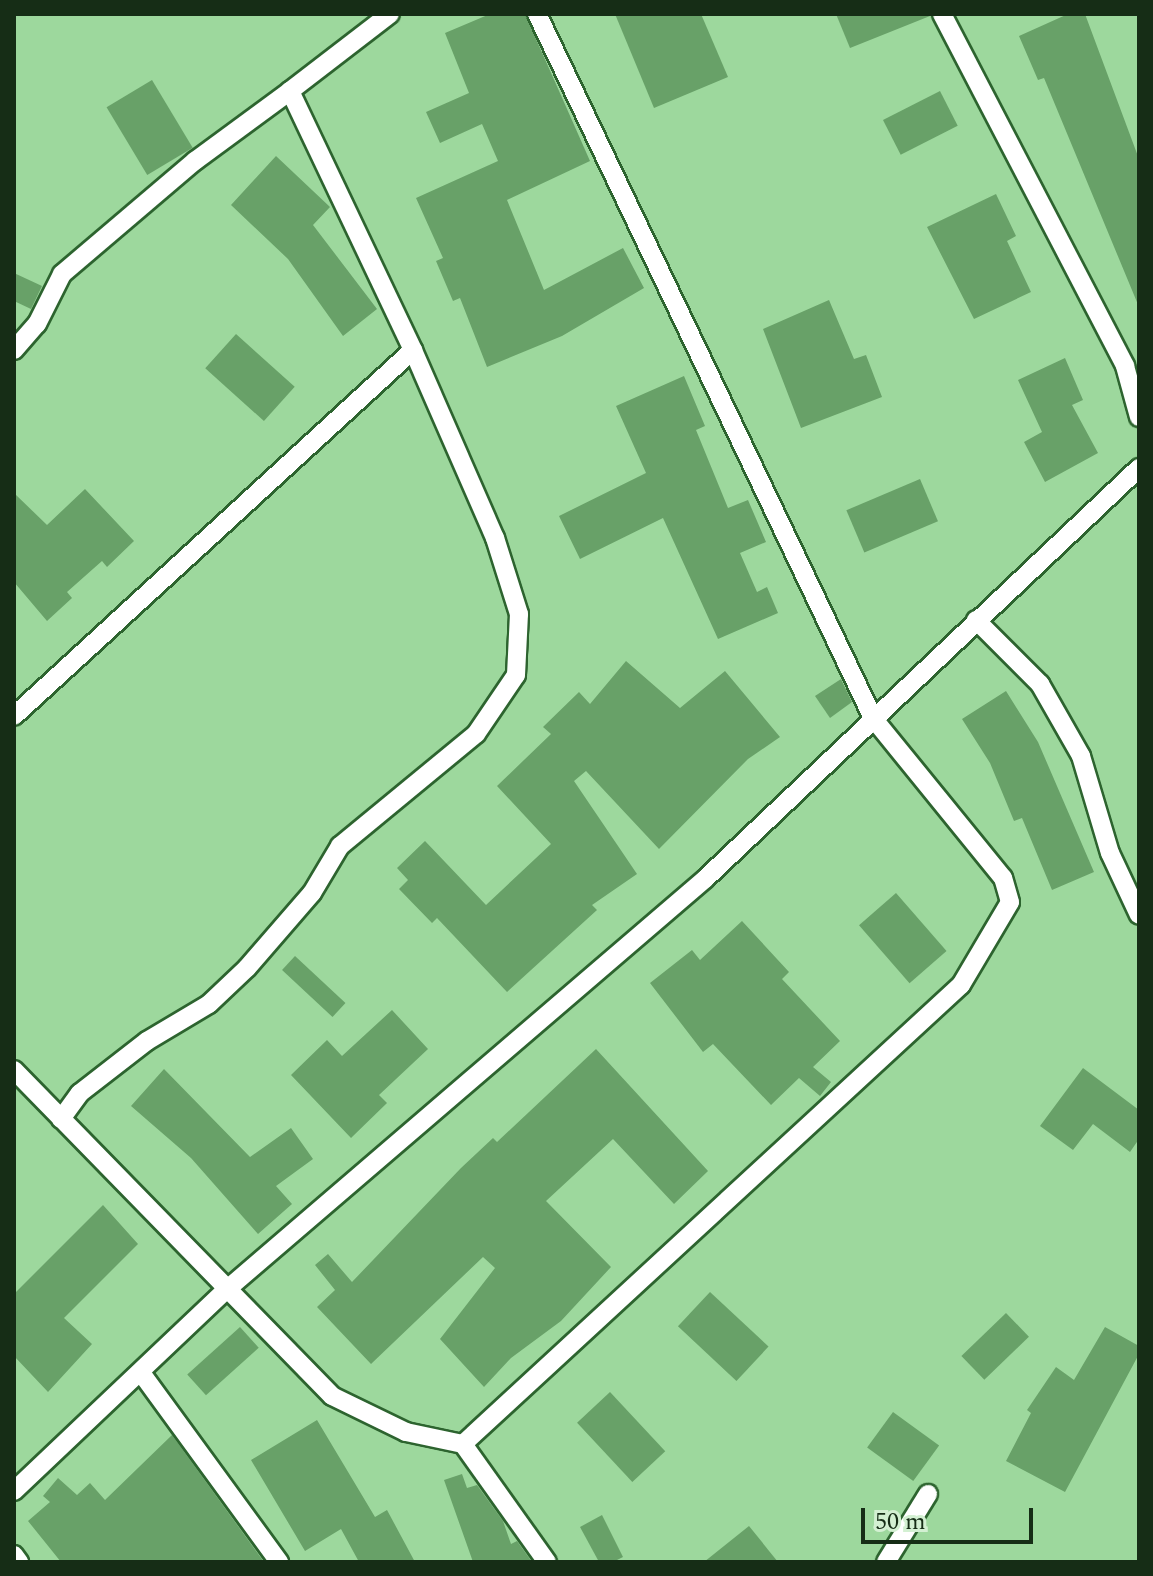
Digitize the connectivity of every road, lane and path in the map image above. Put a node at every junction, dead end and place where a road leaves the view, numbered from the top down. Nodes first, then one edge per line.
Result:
1 (390, 14) edge
2 (537, 14) edge
3 (942, 14) edge
4 (290, 91) junction
5 (14, 350) edge
6 (413, 350) junction
7 (1139, 417) edge
8 (1139, 468) edge
9 (976, 620) junction
10 (14, 716) edge
11 (873, 718) junction
12 (1139, 915) edge
13 (14, 1070) edge
14 (61, 1119) junction
15 (225, 1291) junction
16 (142, 1374) junction
17 (463, 1444) junction
18 (14, 1491) edge
19 (928, 1494) dead end
20 (14, 1555) edge
21 (19, 1562) edge
22 (279, 1562) edge
23 (547, 1562) edge
24 (886, 1562) edge

1 - 4 street
2 - 11 street
3 - 7 street
4 - 5 street
4 - 6 street
6 - 10 street
6 - 14 street
8 - 9 street
9 - 11 street
9 - 12 street
11 - 15 street
11 - 17 street
13 - 14 street
14 - 15 street
15 - 16 street
15 - 17 street
16 - 18 street
16 - 22 street
17 - 23 street
19 - 24 street
20 - 21 street

